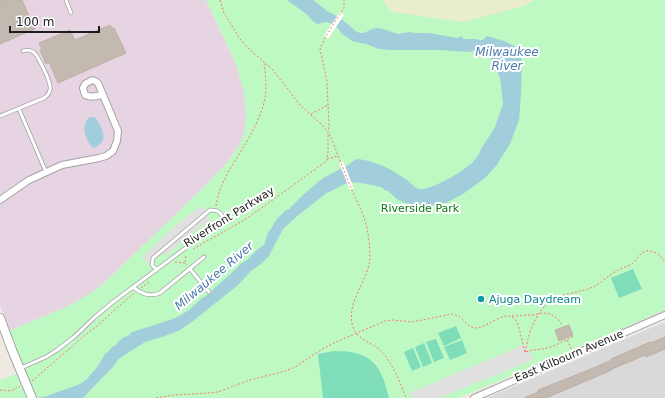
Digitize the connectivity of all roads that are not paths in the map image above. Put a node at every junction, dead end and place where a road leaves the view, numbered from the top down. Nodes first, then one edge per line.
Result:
1 (66, 0) edge
2 (72, 13) dead end
3 (23, 51) dead end
4 (103, 94) dead end
5 (19, 109) junction
6 (0, 116) edge
7 (46, 172) junction
8 (0, 200) edge
9 (204, 257) dead end
10 (190, 269) junction
11 (157, 270) junction
12 (133, 288) junction
13 (209, 292) dead end
14 (665, 315) edge
15 (0, 318) edge
16 (19, 369) junction
17 (31, 395) edge
18 (474, 398) edge

1 - 2 lane
3 - 5 lane
4 - 7 street
5 - 6 lane
5 - 7 lane
7 - 8 street
9 - 10 lane
10 - 12 lane
10 - 13 lane
11 - 11 lane
11 - 12 lane
12 - 16 lane
14 - 18 street, East Kilbourn Avenue
15 - 16 street
16 - 17 street

